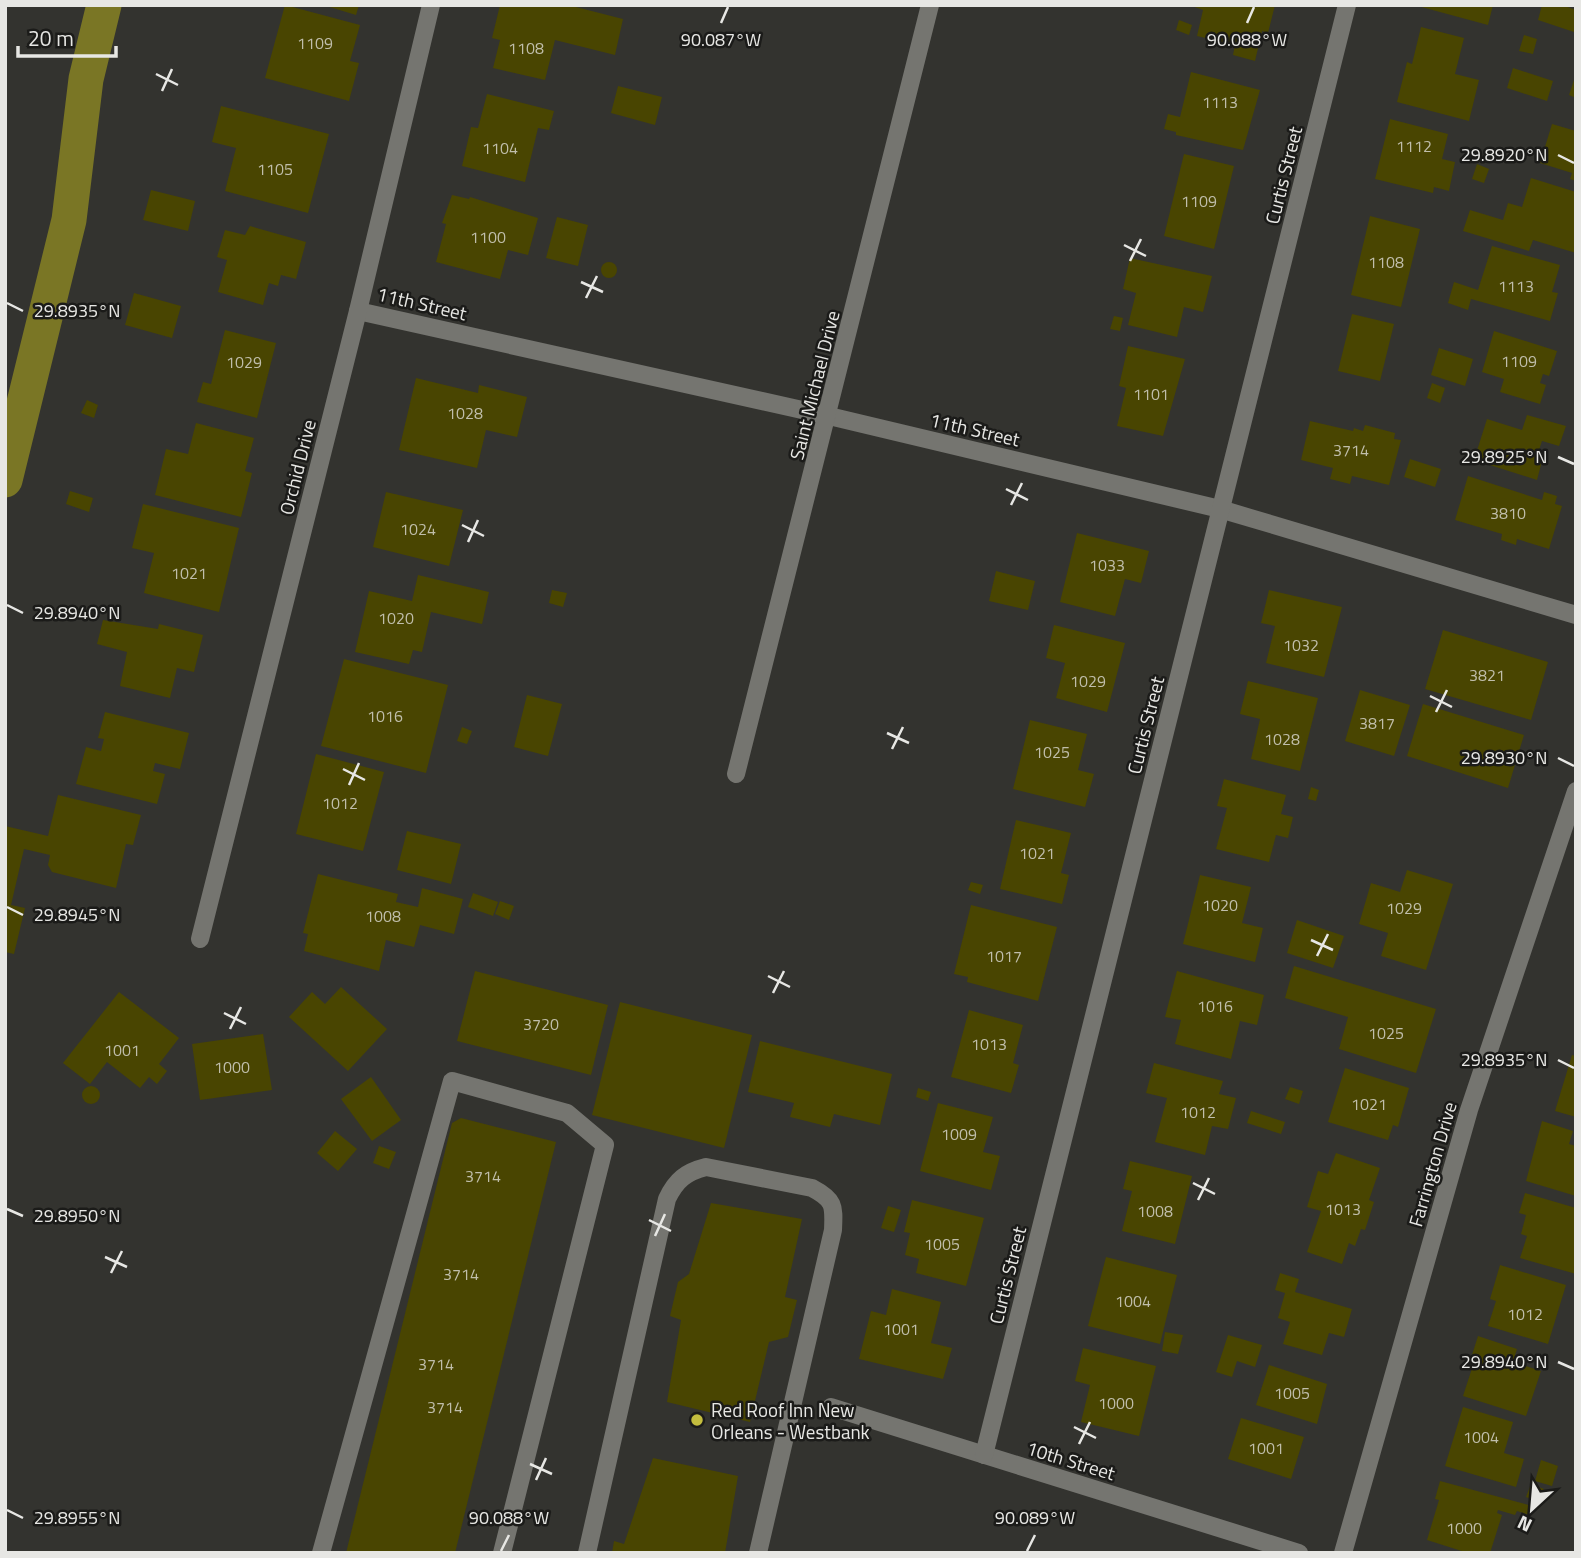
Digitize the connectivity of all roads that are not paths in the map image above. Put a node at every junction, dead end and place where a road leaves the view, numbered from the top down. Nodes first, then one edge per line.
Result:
1 (431, 5) edge
2 (930, 5) edge
3 (1347, 5) edge
4 (358, 311) junction
5 (829, 416) junction
6 (1220, 509) junction
7 (1576, 615) edge
8 (736, 774) dead end
9 (1576, 791) edge
10 (200, 939) dead end
11 (831, 1406) dead end
12 (984, 1455) junction
13 (321, 1553) edge
14 (502, 1553) edge
15 (587, 1553) edge
16 (758, 1553) edge
17 (1299, 1553) edge
18 (1343, 1553) edge

1 - 4 street, Orchid Drive
2 - 5 street, Saint Michael Drive
3 - 6 street, Curtis Street
4 - 5 street, 11th Street
4 - 10 street, Orchid Drive
5 - 6 street, 11th Street
5 - 8 street, Saint Michael Drive
6 - 7 street, 11th Street
6 - 12 street, Curtis Street
9 - 18 street, Farrington Drive
11 - 12 street, 10th Street
12 - 17 street, 10th Street
13 - 14 street
15 - 16 street

